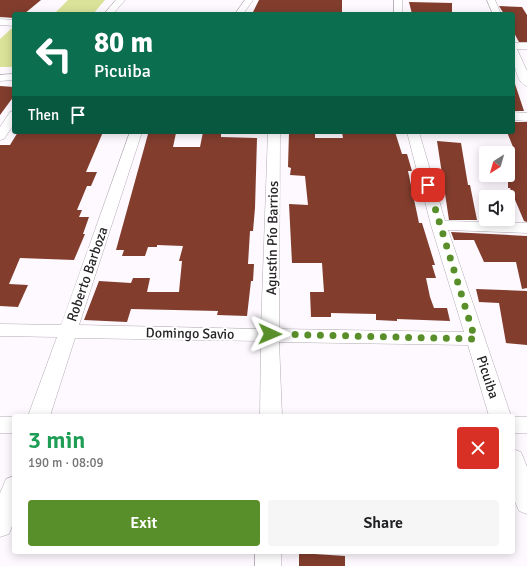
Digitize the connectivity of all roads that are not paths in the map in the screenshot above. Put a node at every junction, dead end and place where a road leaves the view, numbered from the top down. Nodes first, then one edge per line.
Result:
1 (121, 0) edge
2 (249, 0) edge
3 (398, 0) edge
4 (491, 0) edge
5 (110, 12) edge
6 (240, 12) edge
7 (398, 12) edge
8 (496, 12) edge
9 (0, 22) edge
10 (12, 23) edge
11 (515, 46) edge
12 (527, 46) edge
13 (515, 56) edge
14 (12, 77) edge
15 (0, 78) edge
16 (527, 83) edge
17 (515, 116) edge
18 (527, 117) edge
19 (12, 119) edge
20 (135, 134) edge
21 (274, 134) edge
22 (415, 134) edge
23 (0, 136) edge
24 (439, 225) junction
25 (527, 228) edge
26 (0, 330) edge
27 (68, 331) junction
28 (270, 334) junction
29 (475, 339) junction
30 (40, 414) edge
31 (271, 414) edge
32 (499, 414) edge
33 (0, 425) edge
34 (12, 425) edge
35 (515, 425) edge
36 (527, 425) edge
37 (515, 465) edge
38 (12, 492) edge
39 (527, 504) edge
40 (0, 526) edge
41 (268, 554) edge
42 (268, 566) edge

1 - 5 street
2 - 6 street
3 - 7 street
4 - 8 street
9 - 10 street
11 - 12 street
13 - 16 street
14 - 15 street
17 - 18 street
19 - 23 street
20 - 27 street, Roberto Barboza
21 - 28 street, Agustín Pío Barrios
22 - 24 street, Picuiba
24 - 25 street
24 - 29 street, Picuiba
26 - 27 street, Domingo Savio
27 - 28 street, Domingo Savio
27 - 30 street, Roberto Barboza
28 - 29 street, Domingo Savio
28 - 31 street, Agustín Pío Barrios
29 - 32 street, Picuiba
33 - 34 street
35 - 36 street
37 - 39 street
38 - 40 street
41 - 42 street

